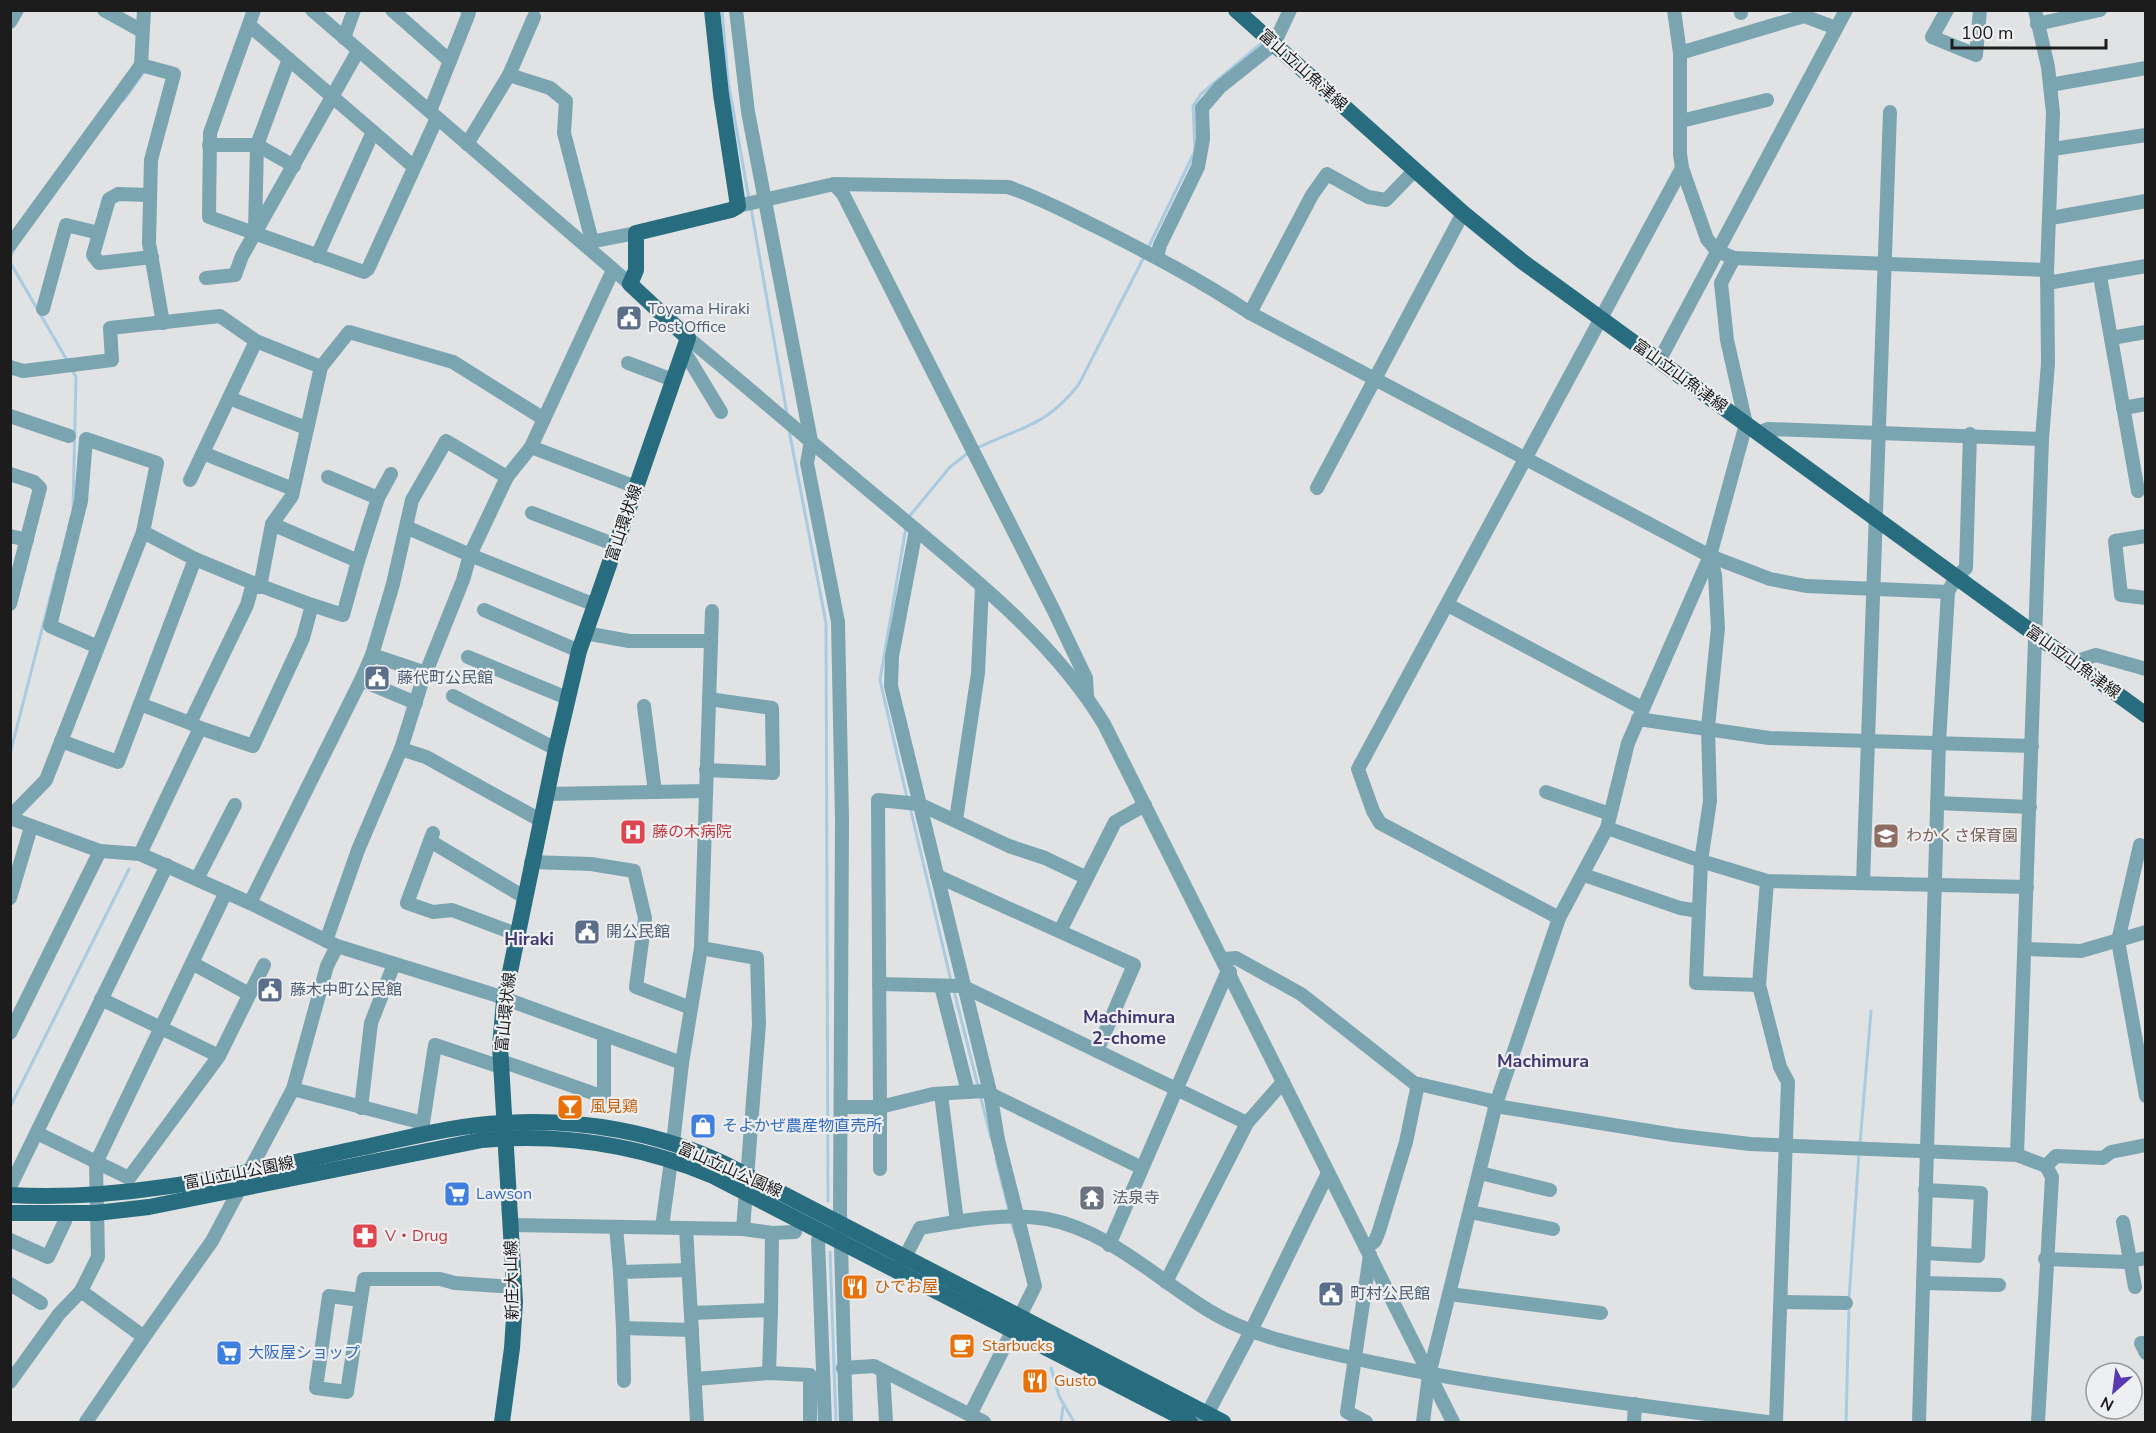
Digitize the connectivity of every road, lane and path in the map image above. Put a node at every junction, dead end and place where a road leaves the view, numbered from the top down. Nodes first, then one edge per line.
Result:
1 (17, 10) edge
2 (104, 10) edge
3 (144, 10) edge
4 (254, 10) edge
5 (312, 10) edge
6 (354, 10) edge
7 (392, 10) edge
8 (467, 10) edge
9 (712, 10) edge
10 (736, 10) edge
11 (1236, 10) edge
12 (1290, 10) edge
13 (1674, 10) edge
14 (1846, 10) edge
15 (1947, 10) edge
16 (1980, 10) edge
17 (2100, 10) edge
18 (1804, 13) edge
19 (534, 17) dead end
20 (2036, 17) edge
21 (10, 22) edge
22 (249, 25) junction
23 (1836, 28) junction
24 (142, 31) junction
25 (344, 38) junction
26 (1274, 44) junction
27 (358, 51) junction
28 (1680, 53) junction
29 (289, 59) junction
30 (450, 61) junction
31 (141, 65) junction
32 (2145, 68) edge
33 (509, 75) junction
34 (2049, 85) junction
35 (333, 96) junction
36 (1767, 100) dead end
37 (1890, 112) dead end
38 (433, 115) junction
39 (1681, 121) junction
40 (374, 132) junction
41 (2145, 135) edge
42 (467, 144) junction
43 (209, 145) junction
44 (256, 145) junction
45 (2053, 149) junction
46 (294, 166) junction
47 (414, 167) junction
48 (1682, 168) junction
49 (1415, 170) junction
50 (834, 184) junction
51 (150, 195) junction
52 (763, 200) junction
53 (2145, 201) edge
54 (741, 205) junction
55 (1463, 213) junction
56 (2051, 218) junction
57 (99, 233) junction
58 (255, 233) junction
59 (636, 233) junction
60 (588, 242) junction
61 (10, 245) edge
62 (1717, 250) junction
63 (317, 256) junction
64 (152, 257) junction
65 (1157, 257) junction
66 (1734, 258) junction
67 (1885, 265) junction
68 (2145, 266) edge
69 (613, 270) junction
70 (2100, 276) junction
71 (2047, 277) junction
72 (206, 278) dead end
73 (630, 284) junction
74 (44, 309) dead end
75 (1250, 313) junction
76 (1600, 319) junction
77 (163, 323) junction
78 (2145, 332) edge
79 (2111, 338) junction
80 (256, 341) junction
81 (686, 344) junction
82 (1659, 361) junction
83 (628, 363) dead end
84 (10, 367) edge
85 (321, 367) junction
86 (673, 381) junction
87 (1375, 381) junction
88 (229, 398) junction
89 (2145, 404) edge
90 (2123, 408) junction
91 (721, 412) dead end
92 (10, 416) edge
93 (544, 419) junction
94 (306, 428) junction
95 (1752, 428) junction
96 (1878, 431) junction
97 (1970, 434) junction
98 (69, 436) dead end
99 (2042, 439) junction
100 (811, 441) junction
101 (531, 447) junction
102 (202, 453) junction
103 (1526, 461) junction
104 (10, 474) edge
105 (391, 474) dead end
106 (328, 477) dead end
107 (507, 477) junction
108 (190, 480) dead end
109 (636, 487) junction
110 (1317, 488) dead end
111 (293, 489) junction
112 (2138, 491) dead end
113 (378, 498) junction
114 (532, 513) dead end
115 (1876, 519) junction
116 (272, 524) junction
117 (406, 527) junction
118 (916, 530) junction
119 (143, 532) junction
120 (10, 536) edge
121 (2145, 536) edge
122 (27, 540) junction
123 (616, 545) junction
124 (470, 555) junction
125 (1710, 556) junction
126 (195, 559) junction
127 (358, 561) junction
128 (1952, 584) junction
129 (256, 585) junction
130 (982, 587) junction
131 (1872, 587) junction
132 (2145, 597) edge
133 (10, 604) edge
134 (312, 605) junction
135 (595, 605) junction
136 (1448, 605) junction
137 (484, 610) dead end
138 (712, 610) dead end
139 (585, 633) junction
140 (2036, 635) junction
141 (711, 641) junction
142 (99, 647) junction
143 (579, 651) junction
144 (372, 655) junction
145 (468, 657) dead end
146 (2074, 662) junction
147 (2145, 669) edge
148 (426, 673) junction
149 (361, 680) junction
150 (453, 696) dead end
151 (1088, 697) junction
152 (567, 698) junction
153 (709, 699) junction
154 (416, 703) junction
155 (140, 704) junction
156 (644, 706) dead end
157 (1640, 713) junction
158 (2145, 715) edge
159 (195, 725) junction
160 (1708, 727) junction
161 (1867, 740) junction
162 (61, 741) junction
163 (1939, 742) junction
164 (2032, 746) junction
165 (401, 748) junction
166 (556, 749) junction
167 (706, 770) junction
168 (706, 791) junction
169 (655, 792) junction
170 (1546, 792) dead end
171 (546, 794) junction
172 (1937, 803) junction
173 (920, 804) junction
174 (235, 805) dead end
175 (1145, 805) junction
176 (2030, 807) junction
177 (10, 817) edge
178 (540, 820) junction
179 (956, 820) junction
180 (1608, 821) junction
181 (31, 827) junction
182 (2140, 845) dead end
183 (100, 851) junction
184 (140, 854) junction
185 (1701, 861) junction
186 (531, 862) junction
187 (167, 865) junction
188 (1584, 875) junction
189 (938, 876) junction
190 (1085, 878) junction
191 (196, 879) junction
192 (1767, 881) junction
193 (1863, 883) junction
194 (1935, 885) junction
195 (2027, 887) junction
196 (226, 892) junction
197 (524, 897) junction
198 (10, 898) edge
199 (250, 903) junction
200 (1699, 911) junction
201 (1559, 918) junction
202 (1060, 931) junction
203 (2145, 932) edge
204 (516, 934) junction
205 (2118, 941) junction
206 (332, 944) junction
207 (701, 948) junction
208 (2026, 950) junction
209 (192, 963) junction
210 (394, 964) junction
211 (264, 965) dead end
212 (1227, 966) junction
213 (879, 984) junction
214 (1760, 985) junction
215 (941, 986) junction
216 (962, 986) junction
217 (249, 994) junction
218 (101, 999) junction
219 (504, 1001) junction
220 (691, 1008) junction
221 (14, 1018) edge
222 (161, 1027) junction
223 (10, 1033) edge
224 (604, 1036) junction
225 (1097, 1051) junction
226 (219, 1056) junction
227 (501, 1064) junction
228 (682, 1064) junction
229 (1283, 1082) junction
230 (1418, 1084) junction
231 (293, 1089) junction
232 (1176, 1089) junction
233 (968, 1092) junction
234 (990, 1092) junction
235 (942, 1094) junction
236 (2145, 1096) edge
237 (1496, 1104) junction
238 (841, 1107) junction
239 (880, 1107) junction
240 (361, 1108) junction
241 (1247, 1124) junction
242 (505, 1130) junction
243 (37, 1133) junction
244 (673, 1143) junction
245 (2145, 1145) edge
246 (1787, 1146) junction
247 (1926, 1151) junction
248 (2017, 1155) junction
249 (671, 1161) junction
250 (96, 1163) junction
251 (2046, 1166) junction
252 (1142, 1168) junction
253 (880, 1169) dead end
254 (248, 1172) junction
255 (1328, 1173) junction
256 (1480, 1173) junction
257 (747, 1184) junction
258 (10, 1187) edge
259 (238, 1189) junction
260 (1550, 1190) dead end
261 (1925, 1190) junction
262 (10, 1195) edge
263 (96, 1204) junction
264 (1470, 1212) junction
265 (10, 1213) edge
266 (66, 1214) junction
267 (1019, 1218) junction
268 (957, 1222) junction
269 (2123, 1222) dead end
270 (841, 1223) junction
271 (511, 1225) junction
272 (616, 1227) junction
273 (662, 1227) junction
274 (686, 1228) junction
275 (743, 1229) junction
276 (1553, 1229) dead end
277 (795, 1232) dead end
278 (772, 1233) junction
279 (10, 1240) edge
280 (818, 1240) dead end
281 (843, 1242) junction
282 (1109, 1245) junction
283 (1368, 1251) junction
284 (1924, 1253) junction
285 (2145, 1258) edge
286 (2045, 1259) junction
287 (2130, 1262) junction
288 (901, 1264) junction
289 (688, 1270) junction
290 (620, 1272) junction
291 (1166, 1282) junction
292 (1923, 1283) junction
293 (10, 1284) edge
294 (1999, 1285) dead end
295 (514, 1287) junction
296 (2134, 1287) dead end
297 (81, 1291) junction
298 (1449, 1294) junction
299 (361, 1300) junction
300 (1782, 1302) junction
301 (41, 1303) dead end
302 (1846, 1303) dead end
303 (771, 1310) junction
304 (691, 1313) junction
305 (1601, 1313) dead end
306 (1017, 1324) junction
307 (623, 1328) junction
308 (692, 1330) junction
309 (1251, 1331) junction
310 (144, 1337) junction
311 (2145, 1343) edge
312 (2145, 1353) edge
313 (1354, 1358) junction
314 (843, 1368) junction
315 (883, 1371) junction
316 (769, 1373) junction
317 (1429, 1375) junction
318 (694, 1379) junction
319 (10, 1382) edge
320 (624, 1382) dead end
321 (1635, 1404) junction
322 (970, 1415) junction
323 (1689, 1417) edge
324 (1205, 1418) edge
325 (86, 1422) edge
326 (502, 1422) edge
327 (697, 1422) edge
328 (810, 1422) edge
329 (825, 1422) edge
330 (846, 1422) edge
331 (886, 1422) edge
332 (984, 1422) edge
333 (1190, 1422) edge
334 (1223, 1422) edge
335 (1366, 1422) edge
336 (1423, 1422) edge
337 (1453, 1422) edge
338 (1634, 1422) edge
339 (1767, 1422) edge
340 (1776, 1422) edge
341 (1919, 1422) edge
342 (2038, 1422) edge

1 - 21 street
2 - 24 street
3 - 24 street
4 - 22 street
5 - 25 street
6 - 25 street
7 - 30 street
8 - 30 street
9 - 54 main road
10 - 52 street
11 - 26 main road, 富山立山魚津線
12 - 26 street
13 - 28 street
14 - 23 street
15 - 16 street
17 - 20 street
18 - 23 street
18 - 28 street
19 - 33 street
20 - 34 street
22 - 29 street
22 - 43 street
23 - 62 street
24 - 31 street
25 - 27 street
26 - 49 main road, 富山立山魚津線
26 - 65 street
27 - 35 street
27 - 38 street
28 - 39 street
29 - 35 street
29 - 44 street
30 - 38 street
31 - 51 street
31 - 61 street
32 - 34 street
33 - 42 street
33 - 60 street
34 - 45 street
35 - 40 street
35 - 46 street
36 - 39 street
37 - 67 street
38 - 42 street
38 - 47 street
39 - 48 street
40 - 47 street
40 - 63 street
41 - 45 street
42 - 60 street
43 - 44 street
43 - 58 street
44 - 46 street
44 - 58 street
45 - 56 street
46 - 58 street
47 - 63 street
48 - 62 street
48 - 76 street
49 - 55 main road, 富山立山魚津線
49 - 75 street
50 - 52 street
50 - 65 street
50 - 151 street
51 - 57 street
51 - 64 street
52 - 54 street
52 - 100 street
53 - 56 street
54 - 59 main road
55 - 76 main road, 富山立山魚津線
55 - 87 street
56 - 71 street
57 - 64 street
57 - 74 street
58 - 63 street
58 - 72 street
59 - 60 street
59 - 73 main road
60 - 69 street
62 - 66 street
62 - 82 street
64 - 77 street
65 - 75 street
66 - 67 street
66 - 95 street
67 - 71 street
67 - 96 street
68 - 70 street
69 - 73 street
69 - 93 street
70 - 71 street
70 - 79 street
71 - 99 street
73 - 81 main road
75 - 87 street
76 - 82 main road, 富山立山魚津線
76 - 103 street
77 - 80 street
77 - 84 street
78 - 79 street
79 - 90 street
80 - 85 street
80 - 88 street
81 - 86 main road, 富山環状線
81 - 91 street
81 - 100 street
82 - 95 main road, 富山立山魚津線
83 - 86 street
85 - 93 street
85 - 94 street
86 - 109 main road, 富山環状線
87 - 103 street
87 - 110 street
88 - 94 street
88 - 102 street
89 - 90 street
90 - 112 street
92 - 98 street
93 - 101 street
94 - 111 street
95 - 96 street
95 - 115 main road, 富山立山魚津線
95 - 125 street
96 - 97 street
96 - 115 street
97 - 99 street
97 - 128 street
99 - 140 street
100 - 118 street
100 - 238 street
101 - 107 street
101 - 109 street
102 - 108 street
102 - 111 street
103 - 125 street
103 - 136 street
104 - 122 street
105 - 113 street
106 - 113 street
107 - 117 street
107 - 124 street
109 - 123 main road, 富山環状線
111 - 116 street
113 - 127 street
114 - 123 street
115 - 128 main road, 富山立山魚津線
115 - 131 street
116 - 127 street
116 - 129 street
117 - 124 street
117 - 144 street
118 - 130 street
118 - 173 street
119 - 126 street
119 - 142 street
119 - 142 street
120 - 122 street
121 - 132 street
122 - 133 street
123 - 135 main road, 富山環状線
124 - 135 street
124 - 148 street
125 - 131 street
125 - 157 street
125 - 160 street
126 - 129 street
126 - 155 street
127 - 134 street
128 - 131 street
128 - 140 main road, 富山立山魚津線
128 - 163 street
129 - 134 street
129 - 159 street
130 - 151 street
130 - 179 street
131 - 161 street
134 - 159 street
135 - 139 main road, 富山環状線
136 - 157 street
136 - 201 street
137 - 143 street
138 - 141 street
139 - 141 street
139 - 143 main road, 富山環状線
140 - 146 main road, 富山立山魚津線
140 - 164 street
141 - 153 street
142 - 162 street
143 - 152 main road, 富山環状線
144 - 148 street
144 - 149 street
145 - 152 street
146 - 147 street
146 - 158 main road, 富山立山魚津線
148 - 154 street
149 - 154 street
149 - 199 street
150 - 166 street
151 - 175 street
152 - 166 main road, 富山環状線
153 - 167 street
153 - 167 street
154 - 165 street
155 - 159 street
155 - 162 street
156 - 169 street
157 - 160 street
157 - 180 street
159 - 184 street
160 - 161 street
160 - 185 street
161 - 163 street
161 - 193 street
162 - 177 street
163 - 164 street
163 - 172 street
164 - 176 street
165 - 178 street
165 - 206 street
166 - 171 main road, 富山環状線
167 - 168 street
168 - 169 street
168 - 207 street
169 - 171 street
170 - 180 street
171 - 178 main road, 富山環状線
172 - 176 street
172 - 194 street
173 - 179 street
173 - 189 street
173 - 213 street
174 - 191 street
175 - 190 street
175 - 212 street
176 - 195 street
177 - 181 street
178 - 186 main road, 富山環状線
179 - 190 street
180 - 185 street
180 - 188 street
181 - 183 street
181 - 198 street
182 - 205 street
183 - 184 street
183 - 221 street
184 - 187 street
185 - 192 street
185 - 200 street
186 - 197 main road, 富山環状線
186 - 220 street
187 - 191 street
187 - 218 street
188 - 200 street
188 - 201 street
189 - 202 street
189 - 216 street
190 - 202 street
191 - 196 street
192 - 193 street
192 - 214 street
193 - 194 street
194 - 195 street
194 - 247 street
195 - 208 street
196 - 199 street
196 - 209 street
197 - 204 main road, 富山環状線
197 - 204 street
199 - 206 street
200 - 214 street
201 - 237 street
202 - 225 street
203 - 205 street
204 - 219 main road, 富山環状線
205 - 208 street
205 - 236 street
206 - 210 street
206 - 231 street
207 - 220 street
207 - 257 street
208 - 248 street
209 - 217 street
209 - 222 street
210 - 219 street
210 - 240 street
211 - 217 street
212 - 229 street
212 - 230 street
212 - 232 street
213 - 215 street
213 - 239 street
214 - 246 street
215 - 216 street
215 - 233 street
216 - 225 street
216 - 234 street
217 - 226 street
218 - 222 street
218 - 243 street
219 - 224 street
219 - 227 main road, 富山環状線
220 - 228 street
221 - 223 street
222 - 226 street
222 - 250 street
224 - 227 street
224 - 228 street
225 - 232 street
226 - 250 street
227 - 240 street
227 - 242 main road, 富山環状線
228 - 244 street
229 - 241 street
229 - 255 street
230 - 237 street
230 - 283 street
231 - 240 street
231 - 254 street
232 - 241 street
232 - 252 street
233 - 234 street
233 - 235 street
234 - 252 street
234 - 267 street
235 - 239 street
235 - 268 street
237 - 246 street
237 - 256 street
238 - 239 street
238 - 270 street
239 - 253 street
241 - 291 street
242 - 244 main road, 富山立山公園線
242 - 249 main road, 富山立山公園線
242 - 254 main road, 富山立山公園線
242 - 259 main road, 富山立山公園線
242 - 271 main road, 新庄大山線
243 - 250 street
243 - 258 street
244 - 257 main road, 富山立山公園線
245 - 251 street
246 - 247 street
246 - 300 street
247 - 248 street
247 - 261 street
248 - 251 street
249 - 257 main road, 富山立山公園線
249 - 273 street
250 - 263 street
251 - 286 street
252 - 282 street
254 - 259 street
254 - 263 main road, 富山立山公園線
255 - 283 street
255 - 309 street
256 - 260 street
256 - 264 street
257 - 270 main road, 富山立山公園線
257 - 275 street
257 - 281 main road, 富山立山公園線
259 - 263 main road, 富山立山公園線
259 - 310 street
261 - 284 street
261 - 284 street
262 - 263 main road, 富山立山公園線
263 - 266 main road, 富山立山公園線
263 - 297 street
264 - 276 street
264 - 298 street
265 - 266 main road, 富山立山公園線
266 - 279 street
267 - 268 street
267 - 282 street
267 - 306 street
268 - 288 street
269 - 287 street
270 - 281 street
270 - 288 main road, 富山立山公園線
271 - 272 street
271 - 295 main road, 新庄大山線
272 - 273 street
272 - 290 street
273 - 274 street
274 - 275 street
274 - 289 street
275 - 278 street
277 - 278 street
278 - 303 street
280 - 329 street
281 - 288 main road, 富山立山公園線
281 - 314 street
282 - 291 street
283 - 313 street
283 - 317 street
284 - 292 street
285 - 287 street
286 - 287 street
286 - 342 street
287 - 296 street
288 - 306 main road, 富山立山公園線
289 - 290 street
289 - 304 street
290 - 307 street
291 - 309 street
292 - 294 street
292 - 341 street
293 - 301 street
295 - 299 street
295 - 326 main road, 新庄大山線
297 - 310 street
297 - 319 street
298 - 305 street
298 - 317 street
299 - 299 street
300 - 302 street
300 - 340 street
303 - 304 street
303 - 316 street
304 - 308 street
306 - 322 street
306 - 324 main road, 富山立山公園線
306 - 333 main road, 富山立山公園線
307 - 308 street
307 - 320 street
308 - 318 street
309 - 313 street
309 - 324 street
310 - 325 street
311 - 312 street
313 - 317 street
313 - 335 street
314 - 315 street
314 - 330 street
315 - 322 street
315 - 331 street
316 - 318 street
316 - 328 street
317 - 321 street
317 - 336 street
317 - 337 street
318 - 327 street
321 - 323 street
321 - 338 street
322 - 332 street
323 - 339 street
324 - 334 main road, 富山立山公園線

